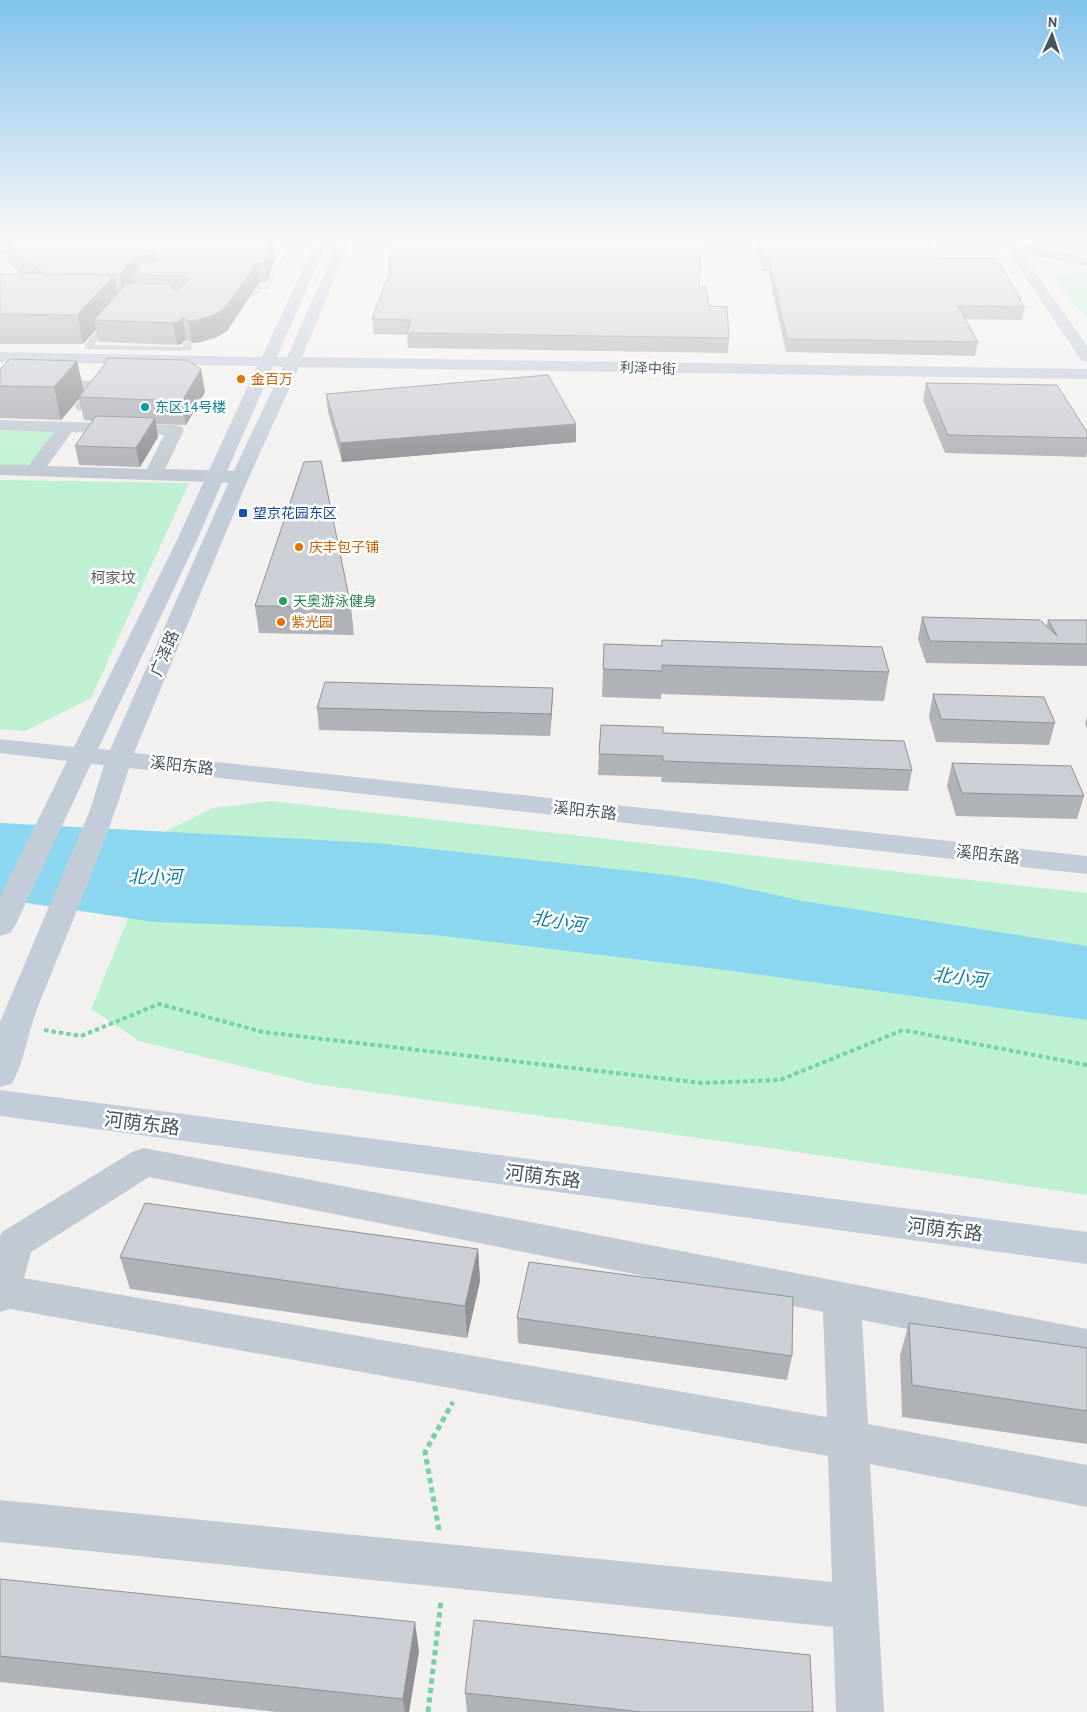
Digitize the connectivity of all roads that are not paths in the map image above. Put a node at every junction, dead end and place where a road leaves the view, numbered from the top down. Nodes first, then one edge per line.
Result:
1 (113, 318) edge
2 (286, 318) edge
3 (312, 318) edge
4 (1062, 318) edge
5 (187, 344) edge
6 (0, 357) edge
7 (1087, 357) edge
8 (264, 367) junction
9 (291, 367) junction
10 (0, 368) edge
11 (1087, 374) edge
12 (0, 384) edge
13 (1087, 386) edge
14 (0, 425) edge
15 (67, 427) junction
16 (0, 470) edge
17 (34, 471) junction
18 (154, 474) junction
19 (216, 476) junction
20 (240, 477) junction
21 (0, 746) edge
22 (83, 756) junction
23 (119, 758) junction
24 (1087, 865) edge
25 (0, 926) edge
26 (0, 1075) edge
27 (0, 1103) edge
28 (1087, 1248) edge
29 (1, 1293) edge
30 (842, 1300) junction
31 (1087, 1348) edge
32 (849, 1440) junction
33 (1087, 1486) edge
34 (0, 1521) edge
35 (856, 1607) junction
36 (860, 1712) edge

1 - 5 lane
2 - 8 street, 广泽路
3 - 9 street, 广泽路
4 - 7 street
6 - 8 street, 利泽中街
8 - 9 street, 利泽中街
8 - 10 street, 利泽中街
8 - 19 street, 广泽路
9 - 11 street, 利泽中街
9 - 13 street, 利泽中街
9 - 20 street, 广泽路
12 - 15 street
14 - 15 street
15 - 17 street
15 - 18 street
16 - 17 street
17 - 18 street
18 - 19 street
19 - 20 street
19 - 22 street, 广泽路
20 - 23 street, 广泽路
21 - 22 street, 溪阳东路
22 - 23 street, 溪阳东路
22 - 25 street, 广泽路
23 - 24 street, 溪阳东路
23 - 26 street, 广泽路
27 - 28 street, 河荫东路
29 - 30 street
29 - 32 street
30 - 31 street
30 - 32 street
32 - 33 street
32 - 35 street
34 - 35 street
35 - 36 street

